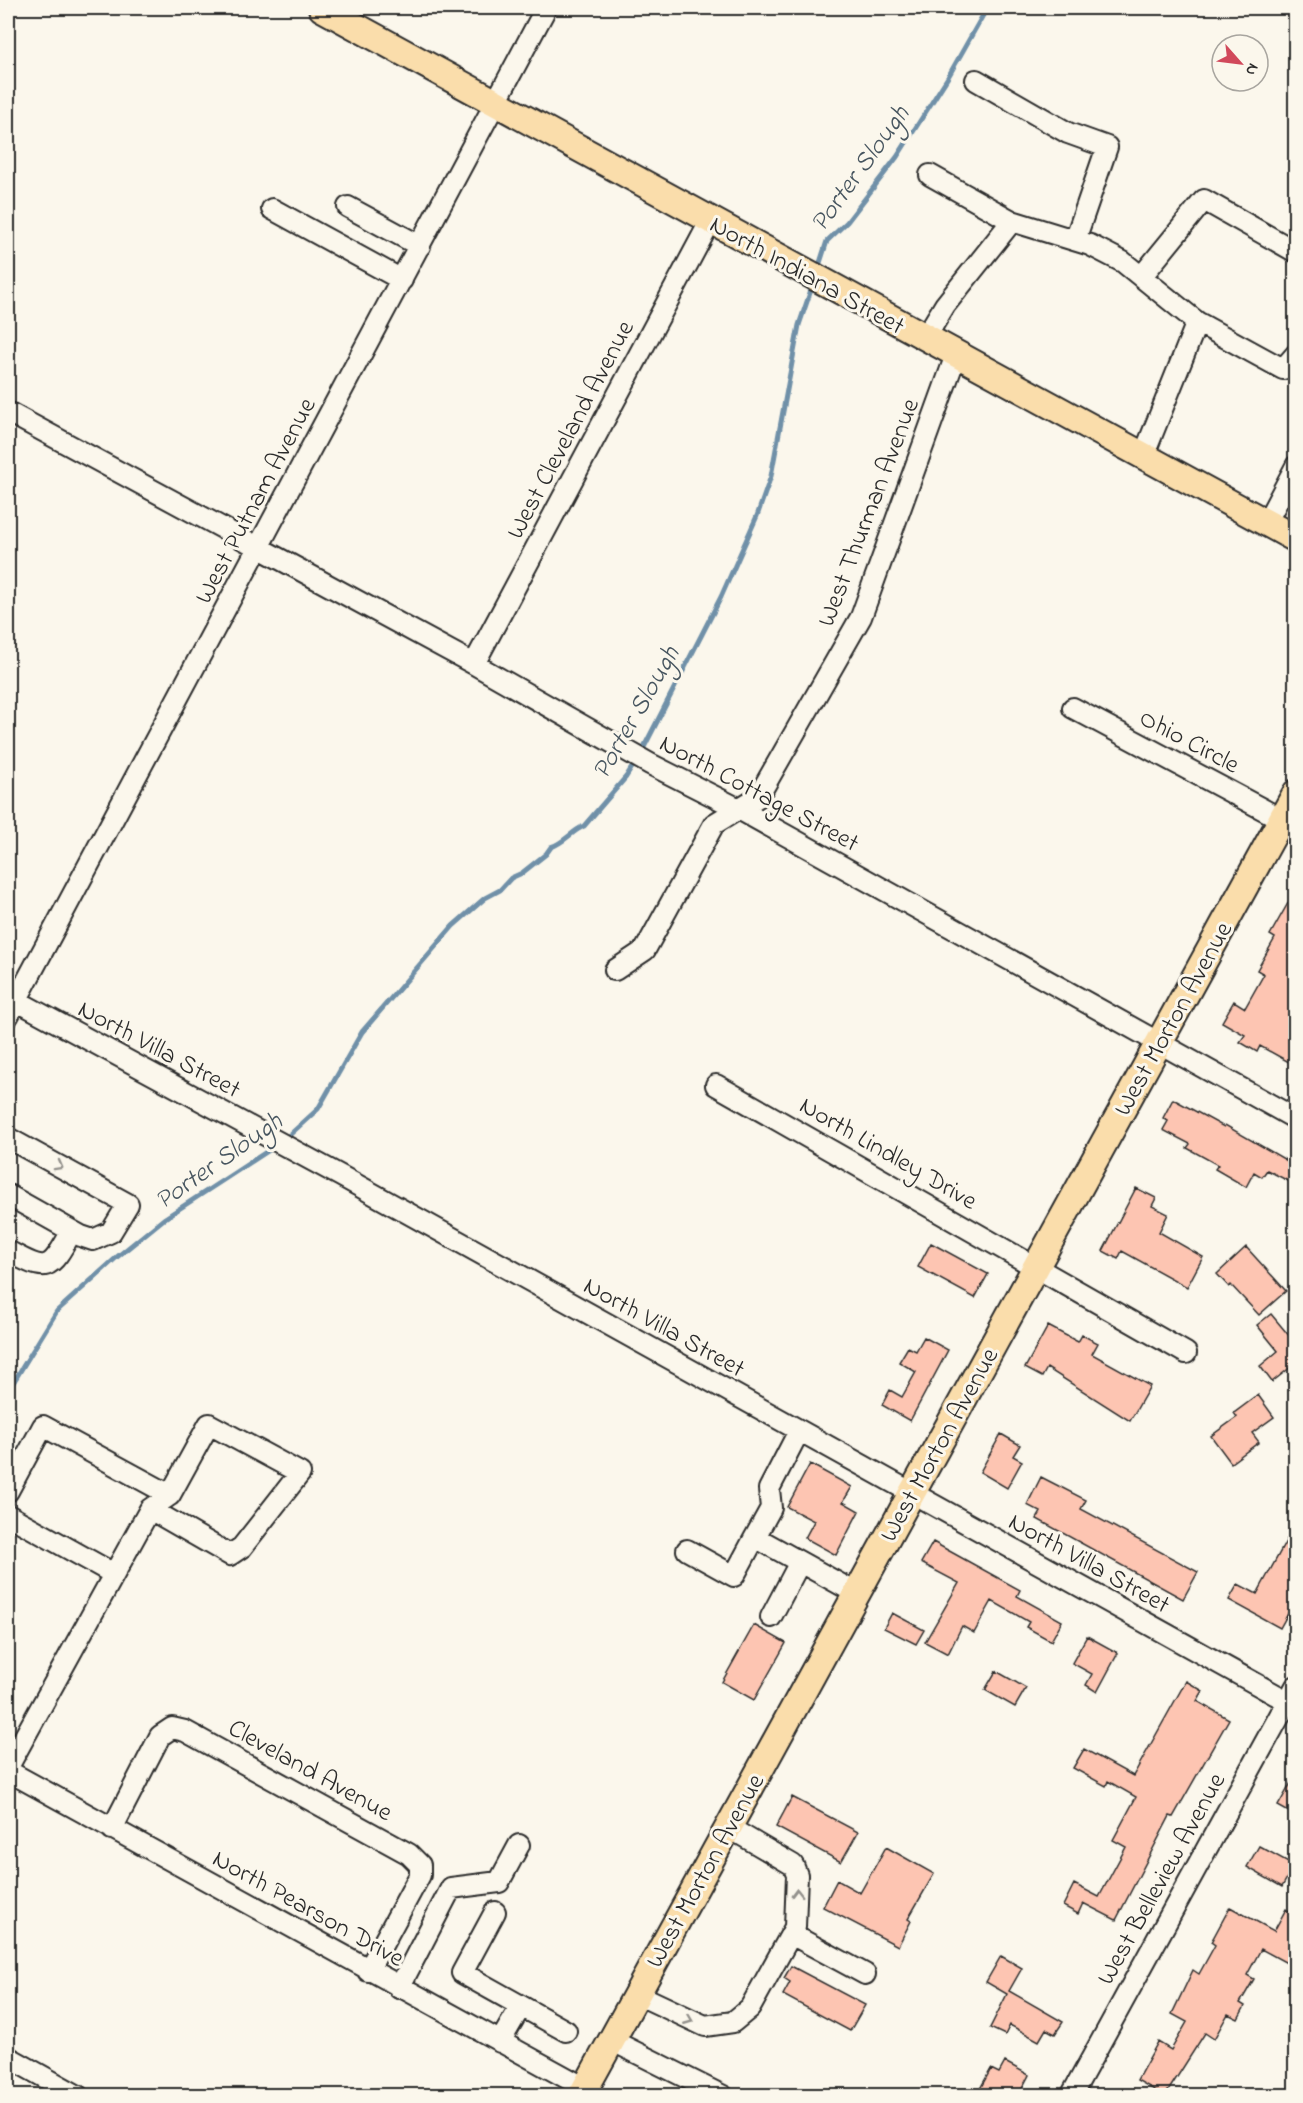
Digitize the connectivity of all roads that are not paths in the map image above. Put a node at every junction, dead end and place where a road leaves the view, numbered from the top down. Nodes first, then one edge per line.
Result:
1 (322, 8) edge
2 (546, 8) edge
3 (976, 81) dead end
4 (496, 104) junction
5 (930, 175) dead end
6 (348, 207) dead end
7 (272, 209) dead end
8 (711, 220) junction
9 (1012, 221) junction
10 (1075, 240) junction
11 (420, 246) junction
12 (1296, 252) edge
13 (1142, 276) junction
14 (402, 280) junction
15 (1197, 322) junction
16 (925, 338) junction
17 (1296, 354) edge
18 (956, 355) junction
19 (8, 412) edge
20 (1143, 456) junction
21 (1296, 466) edge
22 (1266, 523) junction
23 (1296, 539) edge
24 (258, 549) junction
25 (474, 664) junction
26 (1073, 708) dead end
27 (1296, 793) edge
28 (737, 808) junction
29 (1281, 819) junction
30 (615, 970) dead end
31 (10, 1004) edge
32 (1158, 1042) junction
33 (716, 1085) dead end
34 (1296, 1119) edge
35 (8, 1138) edge
36 (8, 1195) edge
37 (72, 1231) junction
38 (8, 1251) edge
39 (1036, 1266) junction
40 (1186, 1353) dead end
41 (799, 1431) junction
42 (8, 1491) edge
43 (910, 1493) junction
44 (170, 1495) junction
45 (150, 1509) junction
46 (8, 1515) edge
47 (755, 1537) junction
48 (687, 1551) dead end
49 (800, 1562) junction
50 (114, 1574) junction
51 (856, 1593) junction
52 (771, 1617) dead end
53 (1293, 1697) edge
54 (8, 1769) edge
55 (728, 1827) junction
56 (112, 1829) junction
57 (519, 1845) dead end
58 (495, 1912) dead end
59 (791, 1934) junction
60 (368, 1971) junction
61 (865, 1974) dead end
62 (399, 1988) junction
63 (637, 1994) junction
64 (521, 2006) junction
65 (566, 2031) dead end
66 (611, 2040) junction
67 (500, 2042) junction
68 (8, 2057) edge
69 (583, 2092) edge
70 (78, 2096) edge
71 (723, 2096) edge
72 (1071, 2096) edge

1 - 4 main road, North Indiana Street
2 - 4 street, West Putnam Avenue
3 - 10 street
4 - 8 main road, North Indiana Street
4 - 11 street, West Putnam Avenue
5 - 9 street
6 - 11 street
7 - 14 street
8 - 16 main road, North Indiana Street
8 - 25 street, West Cleveland Avenue
9 - 10 street
9 - 16 street
10 - 13 street
11 - 14 street, West Putnam Avenue
12 - 13 street
13 - 15 street
14 - 24 street, West Putnam Avenue
15 - 17 street
15 - 20 street
16 - 18 main road, North Indiana Street
18 - 20 main road, North Indiana Street
18 - 28 street, West Thurman Avenue
19 - 24 street, North Cottage Street
20 - 22 main road, North Indiana Street
21 - 22 street
22 - 23 main road, North Indiana Street
24 - 25 street, North Cottage Street
24 - 31 street, West Putnam Avenue
25 - 28 street, North Cottage Street
26 - 29 street, Ohio Circle
27 - 29 main road, West Morton Avenue
28 - 30 street, West Thurman Avenue
28 - 32 street, North Cottage Street
29 - 32 main road, West Morton Avenue
31 - 41 street, North Villa Street
32 - 34 street, North Cottage Street
32 - 39 main road, West Morton Avenue
33 - 39 street, North Lindley Drive
35 -> 37 street
36 - 37 street
37 - 38 street
39 - 40 street, North Lindley Drive
39 - 43 main road, West Morton Avenue
41 - 43 street, North Villa Street
41 - 47 street
42 - 44 street
43 - 51 main road, West Morton Avenue
43 - 53 street, North Villa Street
44 - 45 street
44 - 45 street
45 - 50 street
46 - 50 street
47 - 48 street
47 - 49 street
49 - 51 street
49 - 52 street
50 - 54 street
51 - 55 main road, West Morton Avenue
53 - 72 street, West Belleview Avenue
54 - 56 street, North Pearson Drive
59 -> 55 street
55 - 63 main road, West Morton Avenue
56 - 60 street, North Pearson Drive
56 - 60 street, Cleveland Avenue
57 - 62 street
58 - 64 street
59 - 61 street
63 -> 59 street
60 - 62 street, North Pearson Drive
62 - 67 street, North Pearson Drive
63 - 66 main road, West Morton Avenue
64 - 65 street
64 - 67 street
66 - 69 main road, West Morton Avenue
66 - 71 street
67 - 69 street, North Pearson Drive
68 - 70 street

